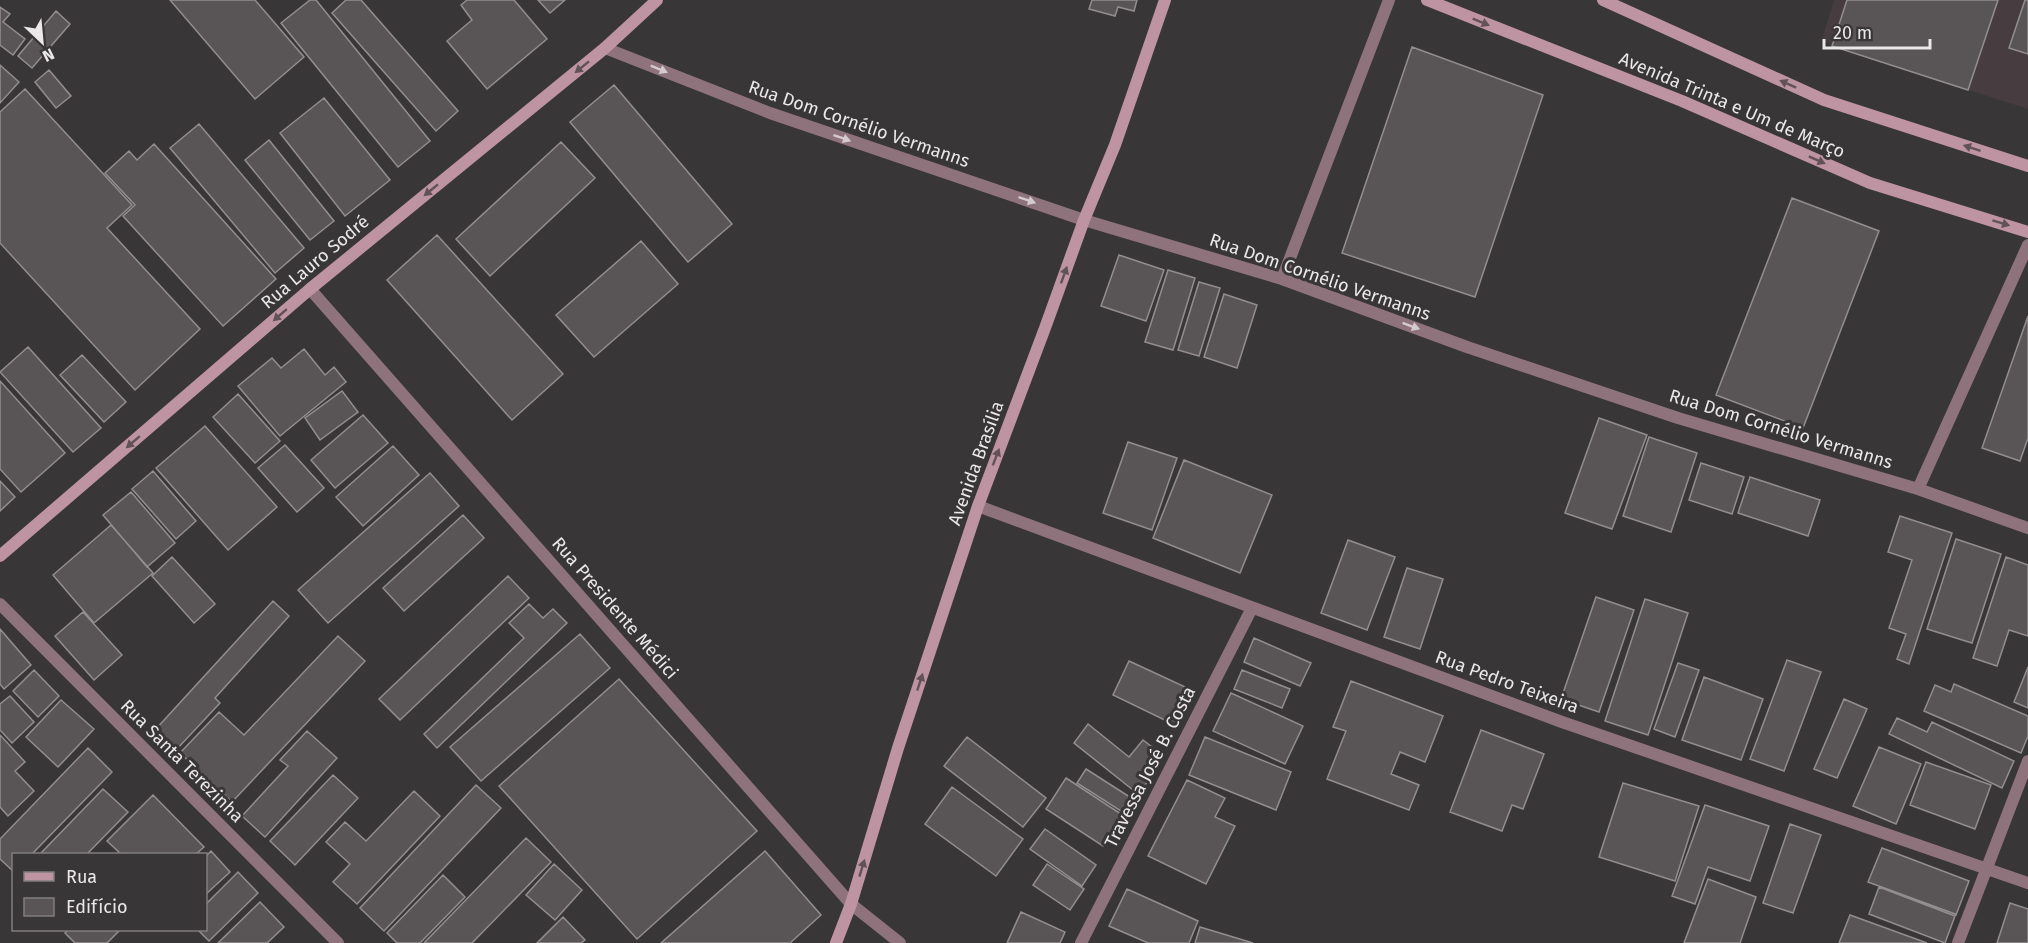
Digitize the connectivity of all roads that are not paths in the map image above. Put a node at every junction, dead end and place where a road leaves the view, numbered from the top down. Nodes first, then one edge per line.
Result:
1 (657, 0) edge
2 (1165, 0) edge
3 (1389, 0) edge
4 (1427, 0) edge
5 (1603, 0) edge
6 (605, 48) junction
7 (2028, 166) edge
8 (1084, 220) junction
9 (2028, 232) edge
10 (2028, 245) edge
11 (1281, 279) junction
12 (310, 289) junction
13 (1918, 489) junction
14 (978, 507) junction
15 (2028, 528) edge
16 (0, 556) edge
17 (0, 604) edge
18 (1252, 608) junction
19 (2028, 760) edge
20 (1985, 868) junction
21 (2028, 883) edge
22 (851, 904) junction
23 (338, 943) edge
24 (836, 943) edge
25 (900, 943) edge
26 (1081, 943) edge
27 (1958, 943) edge

1 - 6 street, Rua Lauro Sodré
2 - 8 street, Avenida Brasília
3 - 11 street
4 -> 9 street, Avenida Trinta e Um de Março
7 -> 5 street
6 -> 8 street, Rua Dom Cornélio Vermanns
6 -> 12 street, Rua Lauro Sodré
8 - 11 street, Rua Dom Cornélio Vermanns
14 -> 8 street, Avenida Brasília
10 - 13 street
11 -> 13 street, Rua Dom Cornélio Vermanns
12 -> 16 street, Rua Lauro Sodré
12 - 22 street, Rua Presidente Médici
13 - 15 street, Rua Dom Cornélio Vermanns
14 - 18 street, Rua Pedro Teixeira
22 -> 14 street, Avenida Brasília
17 - 23 street, Rua Santa Terezinha
18 - 20 street, Rua Pedro Teixeira
18 - 26 street, Travessa José B. Costa
19 - 20 street
20 - 21 street, Rua Pedro Teixeira
20 - 27 street
22 - 24 street, Avenida Brasília
22 - 25 street, Rua Presidente Médici

